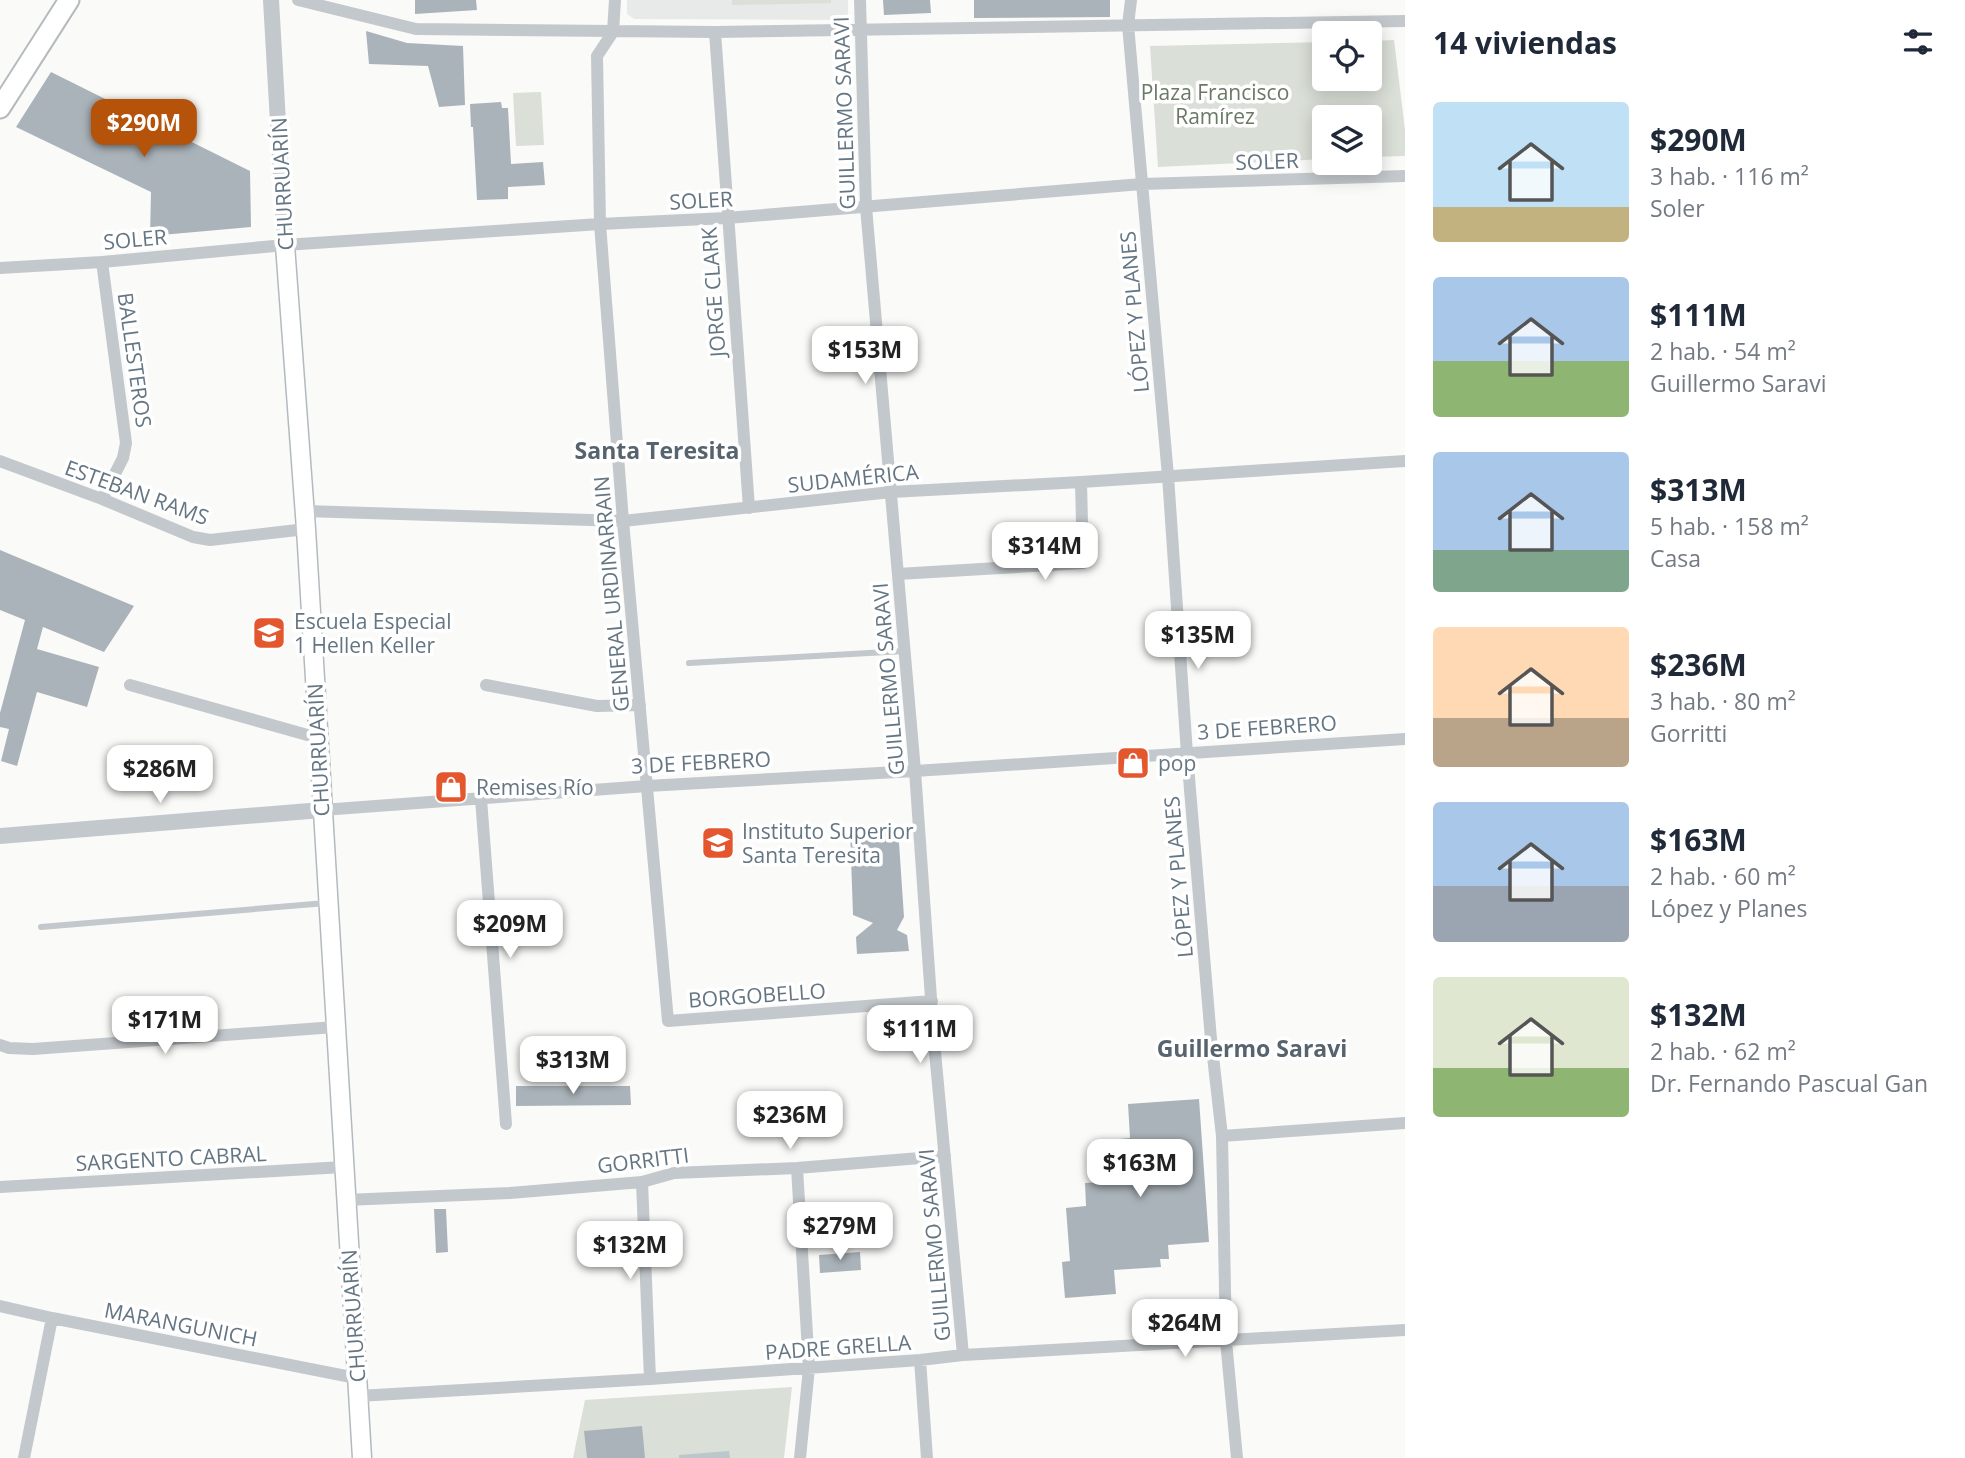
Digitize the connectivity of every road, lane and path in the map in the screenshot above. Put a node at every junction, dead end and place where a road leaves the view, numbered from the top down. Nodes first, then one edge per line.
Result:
1 (69, 0) edge
2 (271, 0) edge
3 (298, 0) edge
4 (615, 0) edge
5 (860, 0) edge
6 (1131, 0) edge
7 (1405, 22) edge
8 (1128, 25) junction
9 (860, 31) junction
10 (614, 32) junction
11 (715, 32) junction
12 (0, 108) edge
13 (1405, 176) edge
14 (1142, 184) junction
15 (866, 207) junction
16 (727, 218) junction
17 (600, 224) junction
18 (285, 245) junction
19 (102, 262) junction
20 (0, 268) edge
21 (0, 461) edge
22 (1405, 461) edge
23 (1168, 476) junction
24 (1082, 482) junction
25 (891, 492) junction
26 (102, 499) junction
27 (749, 508) junction
28 (305, 520) junction
29 (623, 521) junction
30 (898, 574) junction
31 (905, 651) junction
32 (689, 663) dead end
33 (130, 685) dead end
34 (486, 685) dead end
35 (640, 705) junction
36 (318, 738) junction
37 (1405, 739) edge
38 (1187, 754) junction
39 (915, 771) junction
40 (647, 786) junction
41 (481, 799) junction
42 (322, 810) junction
43 (0, 836) edge
44 (328, 903) junction
45 (41, 927) dead end
46 (932, 1001) junction
47 (668, 1021) joint
48 (335, 1027) junction
49 (0, 1045) edge
50 (1405, 1123) edge
51 (506, 1124) dead end
52 (1222, 1136) junction
53 (945, 1156) junction
54 (343, 1167) junction
55 (797, 1168) junction
56 (642, 1182) junction
57 (0, 1187) edge
58 (346, 1200) junction
59 (0, 1306) edge
60 (52, 1318) junction
61 (1405, 1329) edge
62 (1226, 1340) junction
63 (963, 1355) junction
64 (920, 1360) junction
65 (809, 1368) junction
66 (650, 1379) junction
67 (357, 1387) junction
68 (24, 1458) edge
69 (362, 1458) edge
70 (800, 1458) edge
71 (927, 1458) edge
72 (1237, 1458) edge

1 - 12 main road
2 - 18 street, CHURRUARÍN
3 - 10 street
4 - 10 street, GENERAL URDINARRAIN
5 - 9 street, GUILLERMO SARAVI
6 - 8 street, LÓPEZ Y PLANES
7 - 8 street
8 - 9 street
8 - 14 street, LÓPEZ Y PLANES
9 - 11 street
9 - 15 street, GUILLERMO SARAVI
10 - 11 street
10 - 17 street, GENERAL URDINARRAIN
11 - 16 street, JORGE CLARK
13 - 14 street, SOLER
14 - 15 street, SOLER
14 - 23 street, LÓPEZ Y PLANES
15 - 16 street, SOLER
15 - 25 street, GUILLERMO SARAVI
16 - 17 street, SOLER
16 - 27 street, JORGE CLARK
17 - 18 street, SOLER
17 - 29 street, GENERAL URDINARRAIN
18 - 19 street, SOLER
18 - 28 main road, CHURRUARÍN
19 - 20 street, SOLER
19 - 26 street, BALLESTEROS
21 - 26 street, ESTEBAN RAMS
22 - 23 street, SUDAMÉRICA
23 - 24 street, SUDAMÉRICA
23 - 38 street, LÓPEZ Y PLANES
24 - 25 street, SUDAMÉRICA
24 - 30 street
25 - 27 street, SUDAMÉRICA
25 - 30 street, GUILLERMO SARAVI
26 - 28 street, ESTEBAN RAMS
27 - 29 street, SUDAMÉRICA
28 - 29 street, SUDAMÉRICA
28 - 36 main road, CHURRUARÍN
29 - 35 street, GENERAL URDINARRAIN
30 - 31 street, GUILLERMO SARAVI
31 - 32 lane
31 - 39 street, GUILLERMO SARAVI
33 - 36 street
34 - 35 street
35 - 40 street, GENERAL URDINARRAIN
36 - 42 main road, CHURRUARÍN
37 - 38 street, 3 DE FEBRERO
38 - 39 street, 3 DE FEBRERO
38 - 52 street, LÓPEZ Y PLANES
39 - 40 street, 3 DE FEBRERO
39 - 46 street, GUILLERMO SARAVI
40 - 41 street, 3 DE FEBRERO
40 - 47 street, GENERAL URDINARRAIN
41 - 42 street, 3 DE FEBRERO
41 - 51 street
42 - 43 street, 3 DE FEBRERO
42 - 44 main road, CHURRUARÍN
44 - 45 lane
44 - 48 main road, CHURRUARÍN
46 - 47 street, BORGOBELLO
46 - 53 street, GUILLERMO SARAVI
48 - 49 street
48 - 54 main road, CHURRUARÍN
50 - 52 street
52 - 62 street, LÓPEZ Y PLANES
53 - 55 street, GORRITTI
53 - 63 street, GUILLERMO SARAVI
54 - 57 street, SARGENTO CABRAL
54 - 58 main road, CHURRUARÍN
55 - 56 street, GORRITTI
55 - 65 street
56 - 58 street, GORRITTI
56 - 66 street
58 - 67 main road, CHURRUARÍN
59 - 60 street, MARANGUNICH
60 - 67 street, MARANGUNICH
60 - 68 street
61 - 62 street, PADRE GRELLA
62 - 63 street, PADRE GRELLA
62 - 72 street, LÓPEZ Y PLANES
63 - 64 street, PADRE GRELLA
64 - 65 street, PADRE GRELLA
64 - 71 street, GUILLERMO SARAVI
65 - 66 street, PADRE GRELLA
65 - 70 street
66 - 67 street, PADRE GRELLA
67 - 69 main road, CHURRUARÍN

